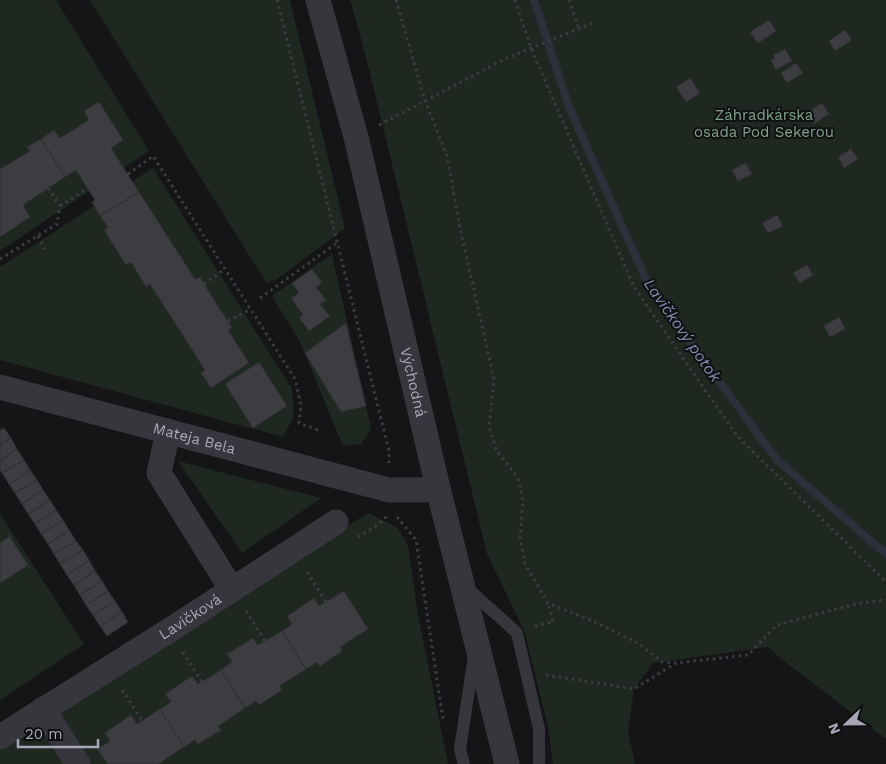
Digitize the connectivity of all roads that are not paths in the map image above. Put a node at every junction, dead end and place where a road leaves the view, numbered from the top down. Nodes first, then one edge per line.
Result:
1 (318, 0) edge
2 (0, 387) edge
3 (168, 431) junction
4 (438, 488) junction
5 (336, 522) dead end
6 (461, 583) junction
7 (232, 590) junction
8 (476, 636) junction
9 (43, 709) junction
10 (0, 737) edge
11 (78, 764) edge
12 (464, 764) edge
13 (508, 764) edge
14 (539, 764) edge

1 - 4 street, Východná
2 - 3 street, Mateja Bela
3 - 4 street, Mateja Bela
3 - 7 street
4 - 6 street, Východná
5 - 7 street, Lavičková
6 - 8 street, Východná
6 - 14 lane
7 - 9 street, Lavičková
8 - 12 lane
8 - 13 street, Východná
9 - 10 street, Lavičková
9 - 11 street

